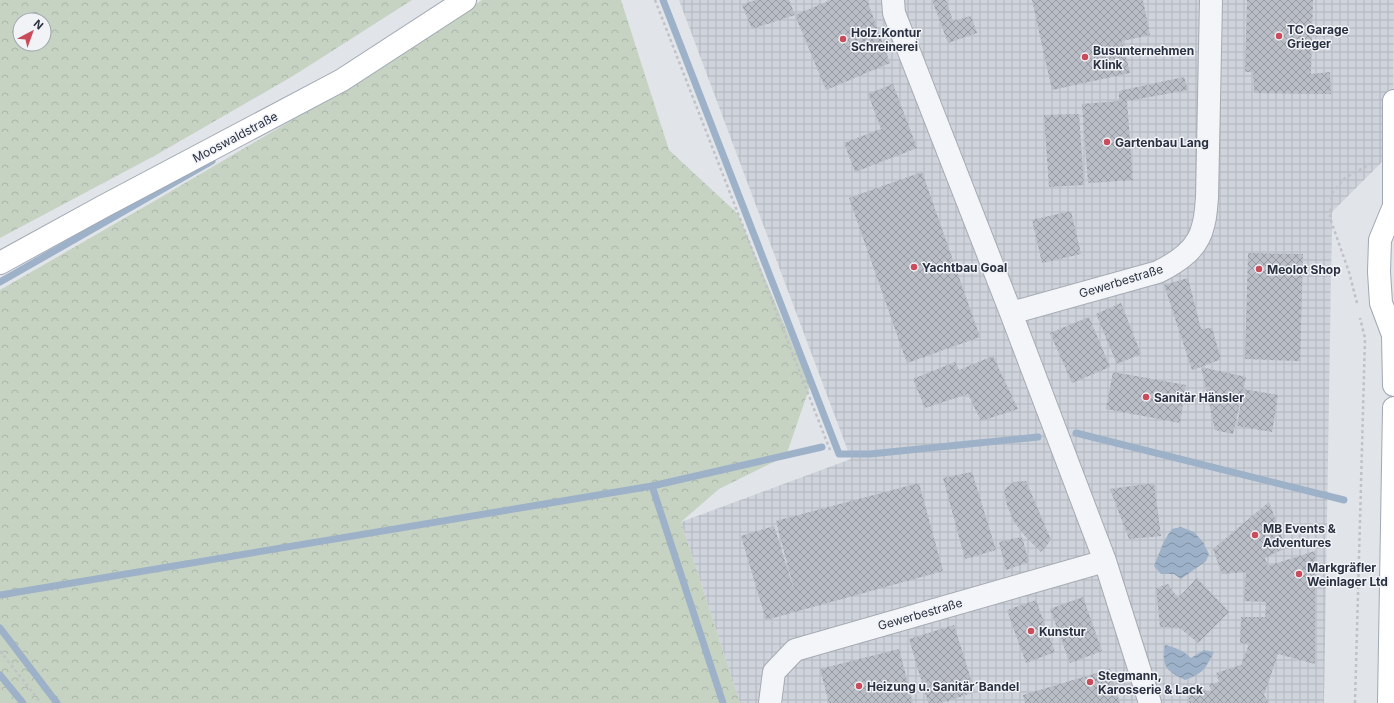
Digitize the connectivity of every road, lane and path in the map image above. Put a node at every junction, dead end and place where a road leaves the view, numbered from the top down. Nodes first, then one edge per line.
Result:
1 (465, 0) edge
2 (655, 0) edge
3 (892, 0) edge
4 (1211, 0) edge
5 (1394, 101) edge
6 (1394, 152) edge
7 (1394, 207) edge
8 (0, 263) edge
9 (1358, 309) dead end
10 (1011, 313) junction
11 (1360, 316) dead end
12 (1393, 334) edge
13 (1394, 385) edge
14 (1394, 408) edge
15 (830, 450) dead end
16 (1105, 562) junction
17 (0, 651) edge
18 (41, 703) edge
19 (770, 703) edge
20 (1150, 703) edge
21 (1355, 703) edge
22 (1389, 703) edge

1 - 8 main road, Mooswaldstraße
2 - 15 path
3 - 10 street
4 - 10 street, Gewerbestraße
5 - 6 main road
6 - 7 main road
6 - 9 path
7 - 12 main road
10 - 16 street
11 - 21 path
12 - 13 main road
14 - 22 main road
16 - 19 street, Gewerbestraße
16 - 20 street
17 - 18 path

